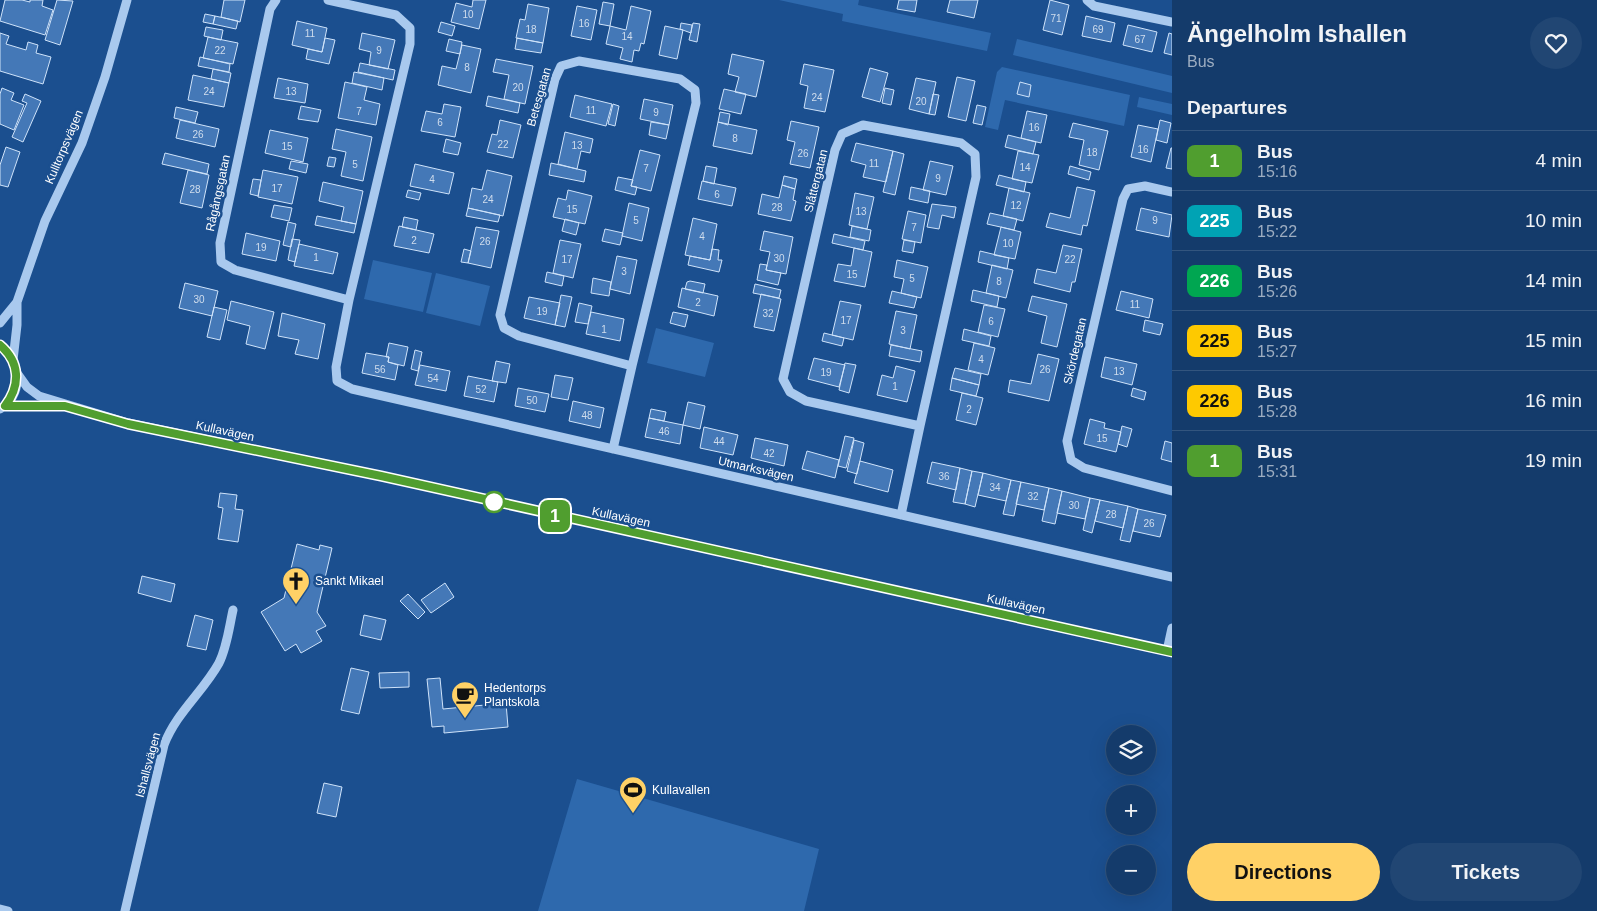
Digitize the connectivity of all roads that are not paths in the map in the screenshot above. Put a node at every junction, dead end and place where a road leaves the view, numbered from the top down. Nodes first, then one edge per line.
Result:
1 (127, 0) edge
2 (276, 0) edge
3 (328, 0) edge
4 (1087, 0) edge
5 (1172, 22) edge
6 (1172, 192) edge
7 (349, 300) junction
8 (16, 302) junction
9 (0, 323) edge
10 (0, 344) edge
11 (13, 360) junction
12 (632, 366) junction
13 (17, 373) junction
14 (65, 406) junction
15 (2, 408) edge
16 (920, 426) junction
17 (613, 449) junction
18 (1172, 491) edge
19 (901, 515) junction
20 (1172, 577) edge
21 (233, 610) dead end
22 (1172, 628) edge
23 (1170, 651) edge
24 (0, 909) edge
25 (8, 911) edge
26 (125, 911) edge

1 - 8 street, Kulltorpsvägen
2 - 7 street, Rågångsgatan
3 - 7 street
4 - 5 street
6 - 18 street, Skördegatan
7 - 17 street, Utmarksvägen
8 - 9 street, Kulltorpsvägen
8 - 11 street, Kulltorpsvägen
10 - 11 street, Kullavägen
11 - 13 street, Kullavägen
12 - 12 street, Betesgatan
12 - 17 street, Betesgatan
13 - 14 street, Kullavägen
13 - 15 street, Kullavägen
14 - 15 street, Kullavägen
14 - 23 street, Kullavägen
16 - 16 street, Slåttergatan
16 - 19 street, Slåttergatan
17 - 19 street, Utmarksvägen
19 - 20 street, Utmarksvägen
21 - 26 street, Ishallsvägen
22 - 23 street
24 - 25 street

